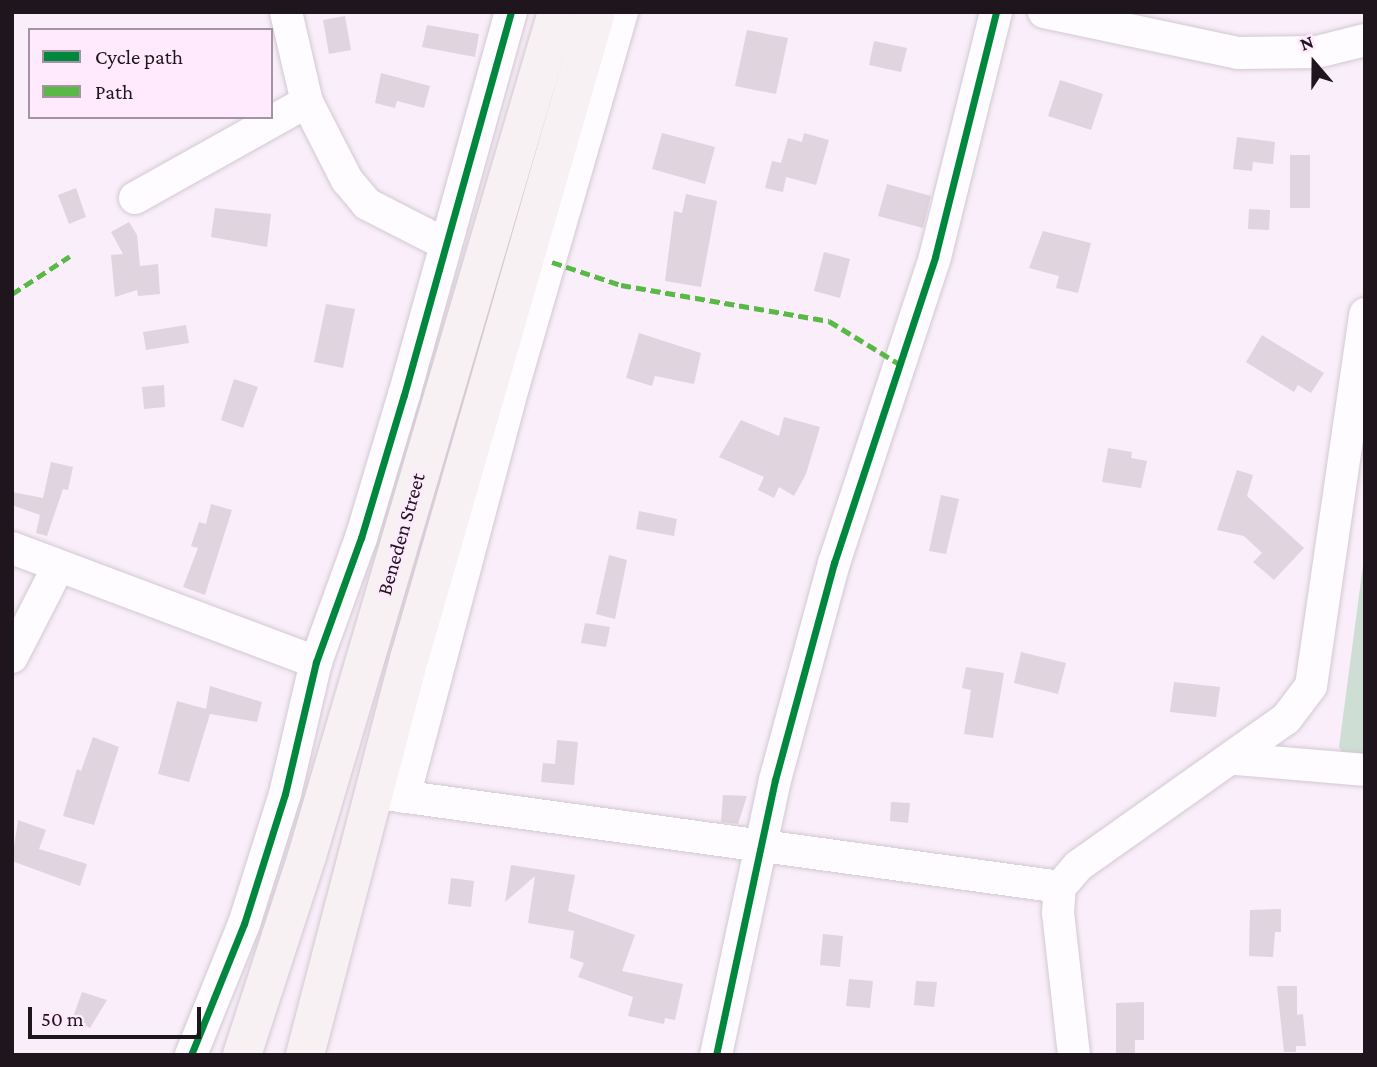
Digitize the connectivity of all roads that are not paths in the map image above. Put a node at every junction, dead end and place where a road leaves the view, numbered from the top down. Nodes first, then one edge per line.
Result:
1 (286, 12) edge
2 (510, 12) edge
3 (557, 12) edge
4 (596, 12) edge
5 (622, 12) edge
6 (996, 12) edge
7 (1044, 12) edge
8 (1365, 40) edge
9 (307, 102) junction
10 (135, 198) dead end
11 (445, 244) junction
12 (1365, 314) edge
13 (12, 548) edge
14 (58, 568) junction
15 (12, 657) edge
16 (316, 662) junction
17 (1234, 759) junction
18 (1365, 770) edge
19 (390, 795) junction
20 (761, 845) junction
21 (1060, 887) junction
22 (191, 1055) edge
23 (242, 1055) edge
24 (305, 1055) edge
25 (716, 1055) edge
26 (1074, 1055) edge

1 - 9 street
2 - 11 street
3 - 23 main road, Beneden Street
4 - 19 main road, Beneden Street
5 - 19 street
6 - 20 street
7 - 8 street
9 - 10 street
9 - 11 street
11 - 16 street
12 - 17 street
13 - 14 street
14 - 15 street
14 - 16 street
16 - 22 street
17 - 18 street
17 - 21 street
19 - 20 street
19 - 24 main road, Beneden Street
20 - 21 street
20 - 25 street
21 - 26 street

